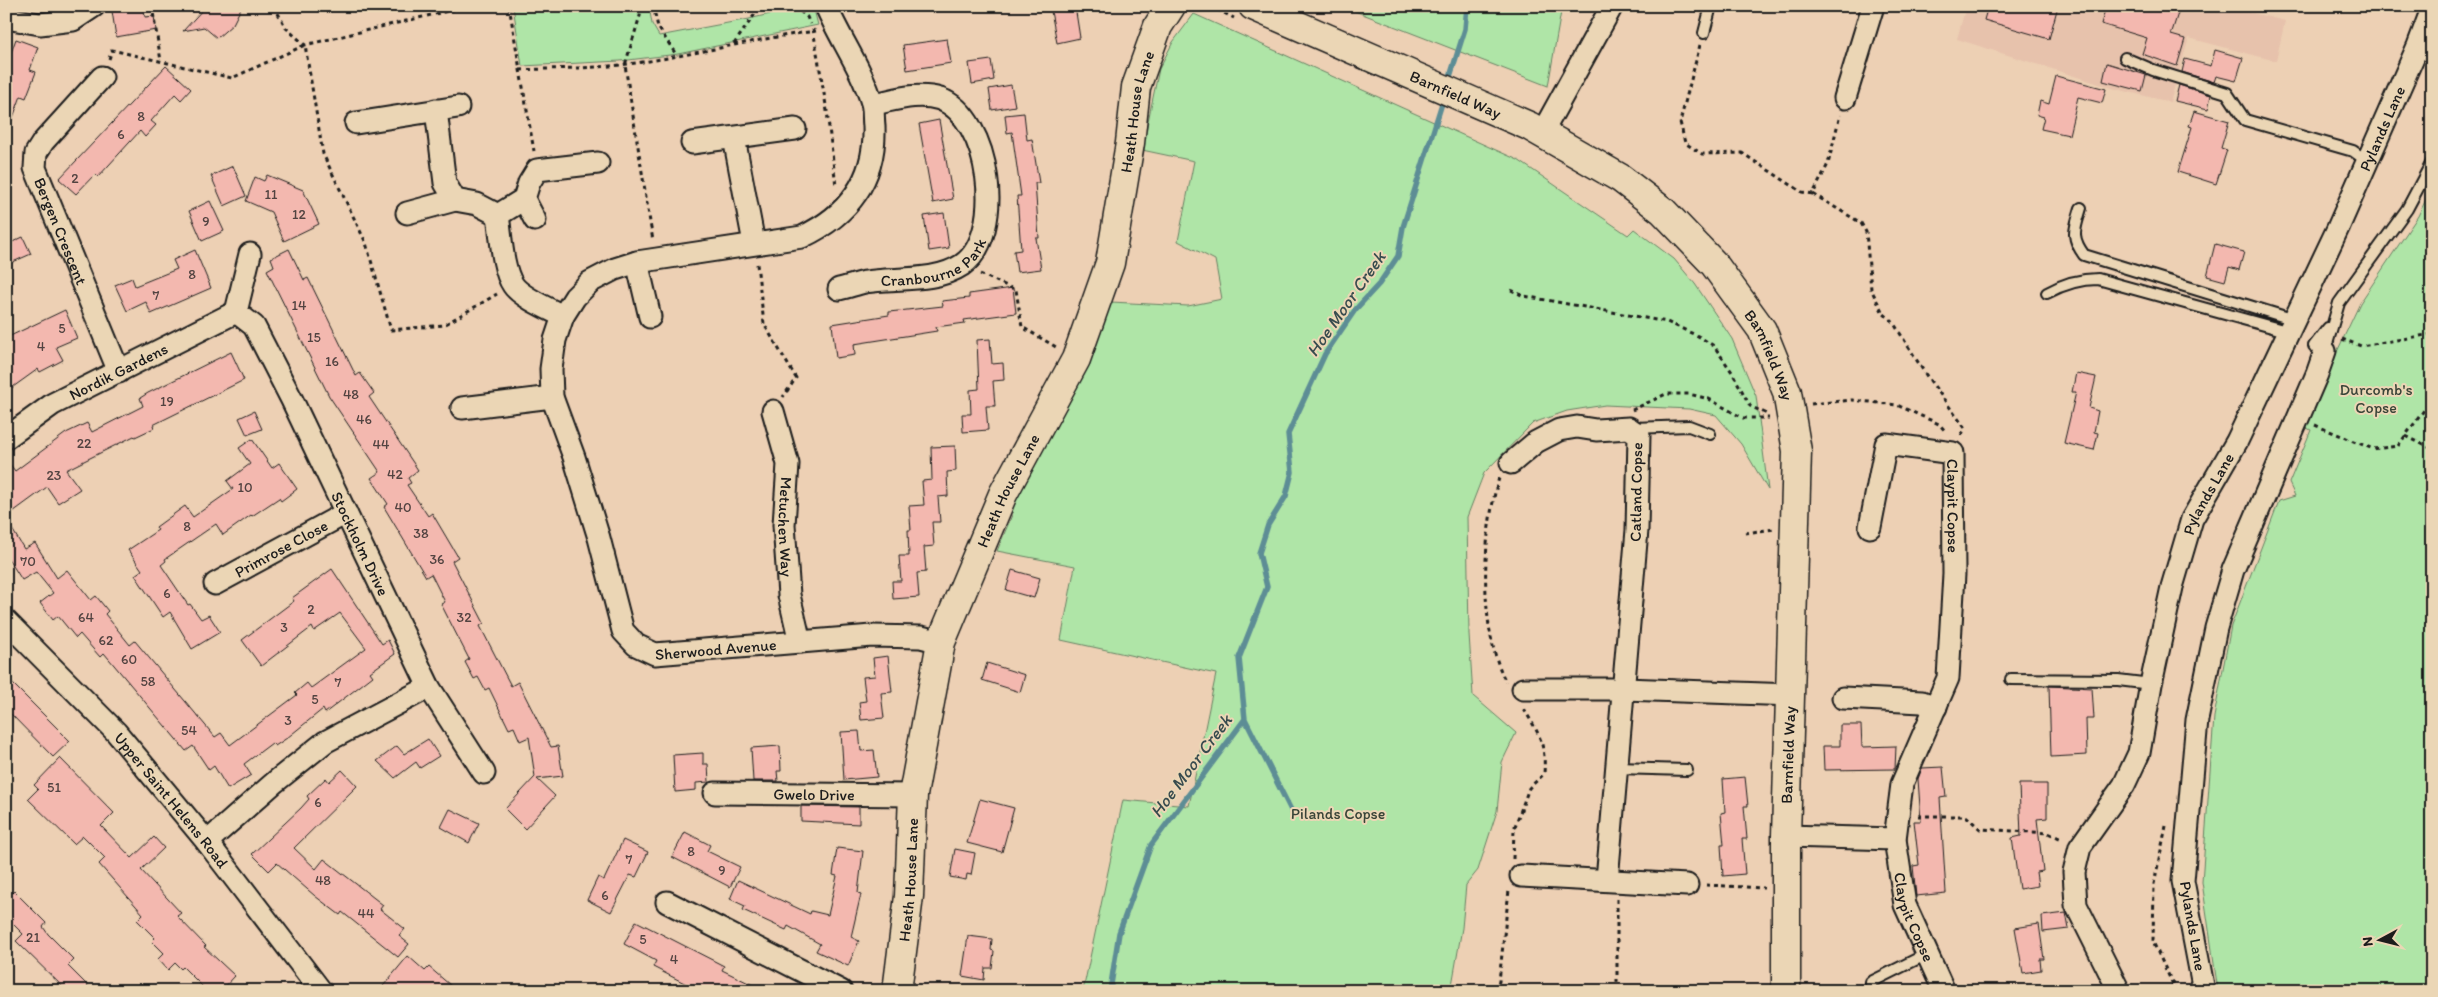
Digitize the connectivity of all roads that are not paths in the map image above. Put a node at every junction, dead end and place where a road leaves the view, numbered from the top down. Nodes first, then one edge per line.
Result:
1 (94, 6) edge
2 (826, 6) edge
3 (1171, 6) edge
4 (1253, 6) edge
5 (1612, 6) edge
6 (1711, 6) edge
7 (1873, 6) edge
8 (2432, 9) edge
9 (6, 18) edge
10 (1704, 33) road end
11 (2125, 58) dead end
12 (102, 77) road end
13 (1845, 98) road end
14 (872, 104) junction
15 (458, 107) dead end
16 (436, 110) junction
17 (356, 123) dead end
18 (795, 129) dead end
19 (1536, 130) junction
20 (734, 138) junction
21 (692, 144) dead end
22 (2367, 161) junction
23 (2432, 162) edge
24 (598, 163) dead end
25 (455, 200) junction
26 (524, 200) junction
27 (2081, 208) dead end
28 (407, 213) dead end
29 (498, 215) junction
30 (535, 220) dead end
31 (754, 243) junction
32 (250, 254) dead end
33 (646, 261) junction
34 (839, 289) dead end
35 (2047, 294) dead end
36 (2339, 303) junction
37 (236, 312) junction
38 (563, 316) junction
39 (650, 317) dead end
40 (2292, 326) junction
41 (2323, 344) junction
42 (120, 372) junction
43 (552, 397) junction
44 (462, 408) dead end
45 (773, 411) road end
46 (1630, 419) junction
47 (1710, 434) dead end
48 (6, 438) edge
49 (1505, 469) road end
50 (346, 513) junction
51 (1870, 527) dead end
52 (213, 587) dead end
53 (8, 627) edge
54 (800, 642) junction
55 (941, 642) junction
56 (2010, 679) dead end
57 (2151, 684) junction
58 (429, 687) junction
59 (1624, 689) junction
60 (1516, 691) road end
61 (1790, 695) junction
62 (1843, 698) dead end
63 (1936, 707) junction
64 (1617, 768) junction
65 (1688, 770) dead end
66 (484, 774) dead end
67 (715, 793) dead end
68 (914, 795) junction
69 (1786, 836) junction
70 (1895, 839) junction
71 (207, 842) junction
72 (1515, 876) road end
73 (1609, 880) junction
74 (1687, 884) road end
75 (667, 902) dead end
76 (1927, 954) junction
77 (320, 990) edge
78 (841, 991) edge
79 (897, 991) edge
80 (1786, 991) edge
81 (1872, 991) edge
82 (1944, 991) edge
83 (2119, 991) edge
84 (2204, 991) edge

1 - 9 street
2 - 14 street
3 - 55 street, Heath House Lane
4 - 19 street, Barnfield Way
5 - 19 street
6 - 10 lane
7 - 13 street
8 - 22 street, Pylands Lane
11 - 22 lane
12 - 42 street, Bergen Crescent
14 - 31 street
14 - 34 street, Cranbourne Park
15 - 16 street
16 - 17 street
16 - 25 street
18 - 20 street
19 - 61 street, Barnfield Way
20 - 21 street
20 - 31 street
22 - 40 street, Pylands Lane
23 - 36 lane
24 - 26 street
25 - 28 street
25 - 29 street
26 - 29 street
26 - 30 street
27 - 40 lane
29 - 38 street
31 - 33 street
32 - 37 street
33 - 38 street
33 - 39 street
35 - 40 lane
36 - 41 lane
36 - 41 lane
37 - 42 street, Nordik Gardens
37 - 50 street, Stockholm Drive
38 - 43 street
40 - 57 street, Pylands Lane
41 - 84 street, Pylands Lane
42 - 48 street, Nordik Gardens
43 - 44 street
43 - 54 street, Sherwood Avenue
45 - 54 street, Metuchen Way
46 - 47 lane
46 - 49 street, Catland Copse
46 - 59 street, Catland Copse
50 - 52 street, Primrose Close
50 - 58 street, Stockholm Drive
51 - 63 street, Claypit Copse
53 - 71 street, Upper Saint Helens Road
54 - 55 street, Sherwood Avenue
55 - 68 street, Heath House Lane
56 - 57 lane
57 - 83 street, Pylands Lane
58 - 66 street, Stockholm Drive
58 - 71 street
59 - 60 street
59 - 61 street
59 - 64 street, Catland Copse
61 - 69 street, Barnfield Way
62 - 63 street
63 - 70 street, Claypit Copse
64 - 65 lane
64 - 73 street, Catland Copse
67 - 68 street, Gwelo Drive
68 - 79 street, Heath House Lane
69 - 70 street
69 - 80 street, Barnfield Way
70 - 76 street, Claypit Copse
71 - 77 street, Upper Saint Helens Road
72 - 73 street
73 - 74 street
75 - 78 street
76 - 81 lane
76 - 82 street, Claypit Copse

